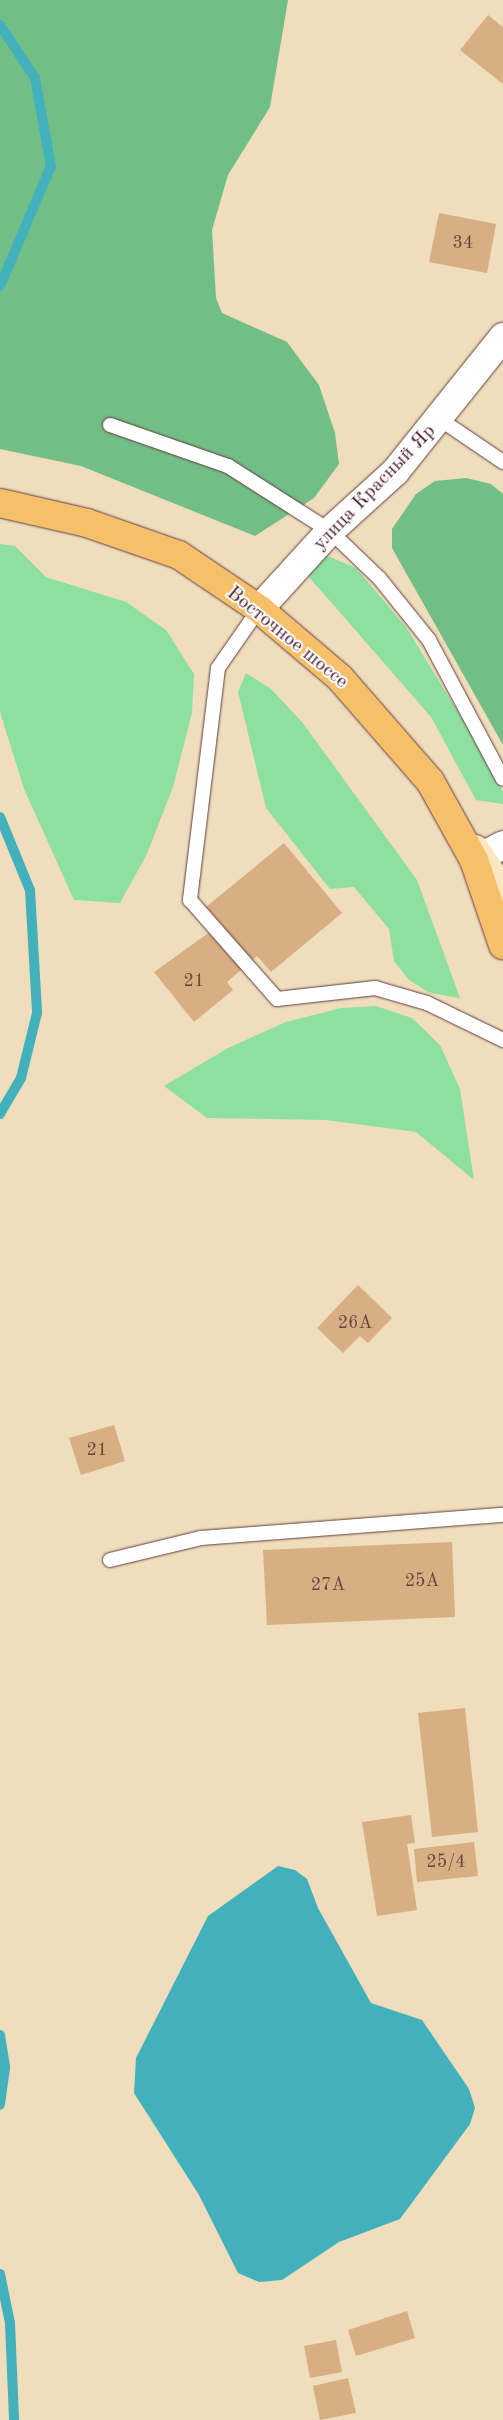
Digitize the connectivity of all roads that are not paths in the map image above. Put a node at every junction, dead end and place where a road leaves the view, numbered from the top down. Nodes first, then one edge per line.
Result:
1 (503, 337) edge
2 (441, 420) junction
3 (110, 424) dead end
4 (503, 462) edge
5 (0, 503) edge
6 (330, 532) junction
7 (259, 609) junction
8 (503, 779) edge
9 (486, 854) edge
10 (503, 891) edge
11 (503, 945) edge
12 (503, 1040) edge
13 (503, 1515) edge
14 (110, 1560) dead end

1 - 2 street, улица Красный Яр
2 - 4 lane
2 - 6 street, улица Красный Яр
3 - 6 lane
5 - 7 main road, Восточное шоссе
6 - 7 street, улица Красный Яр
6 - 8 lane
7 - 9 main road, Восточное шоссе
7 - 12 lane
9 - 10 street
9 - 11 main road, Восточное шоссе
13 - 14 lane

